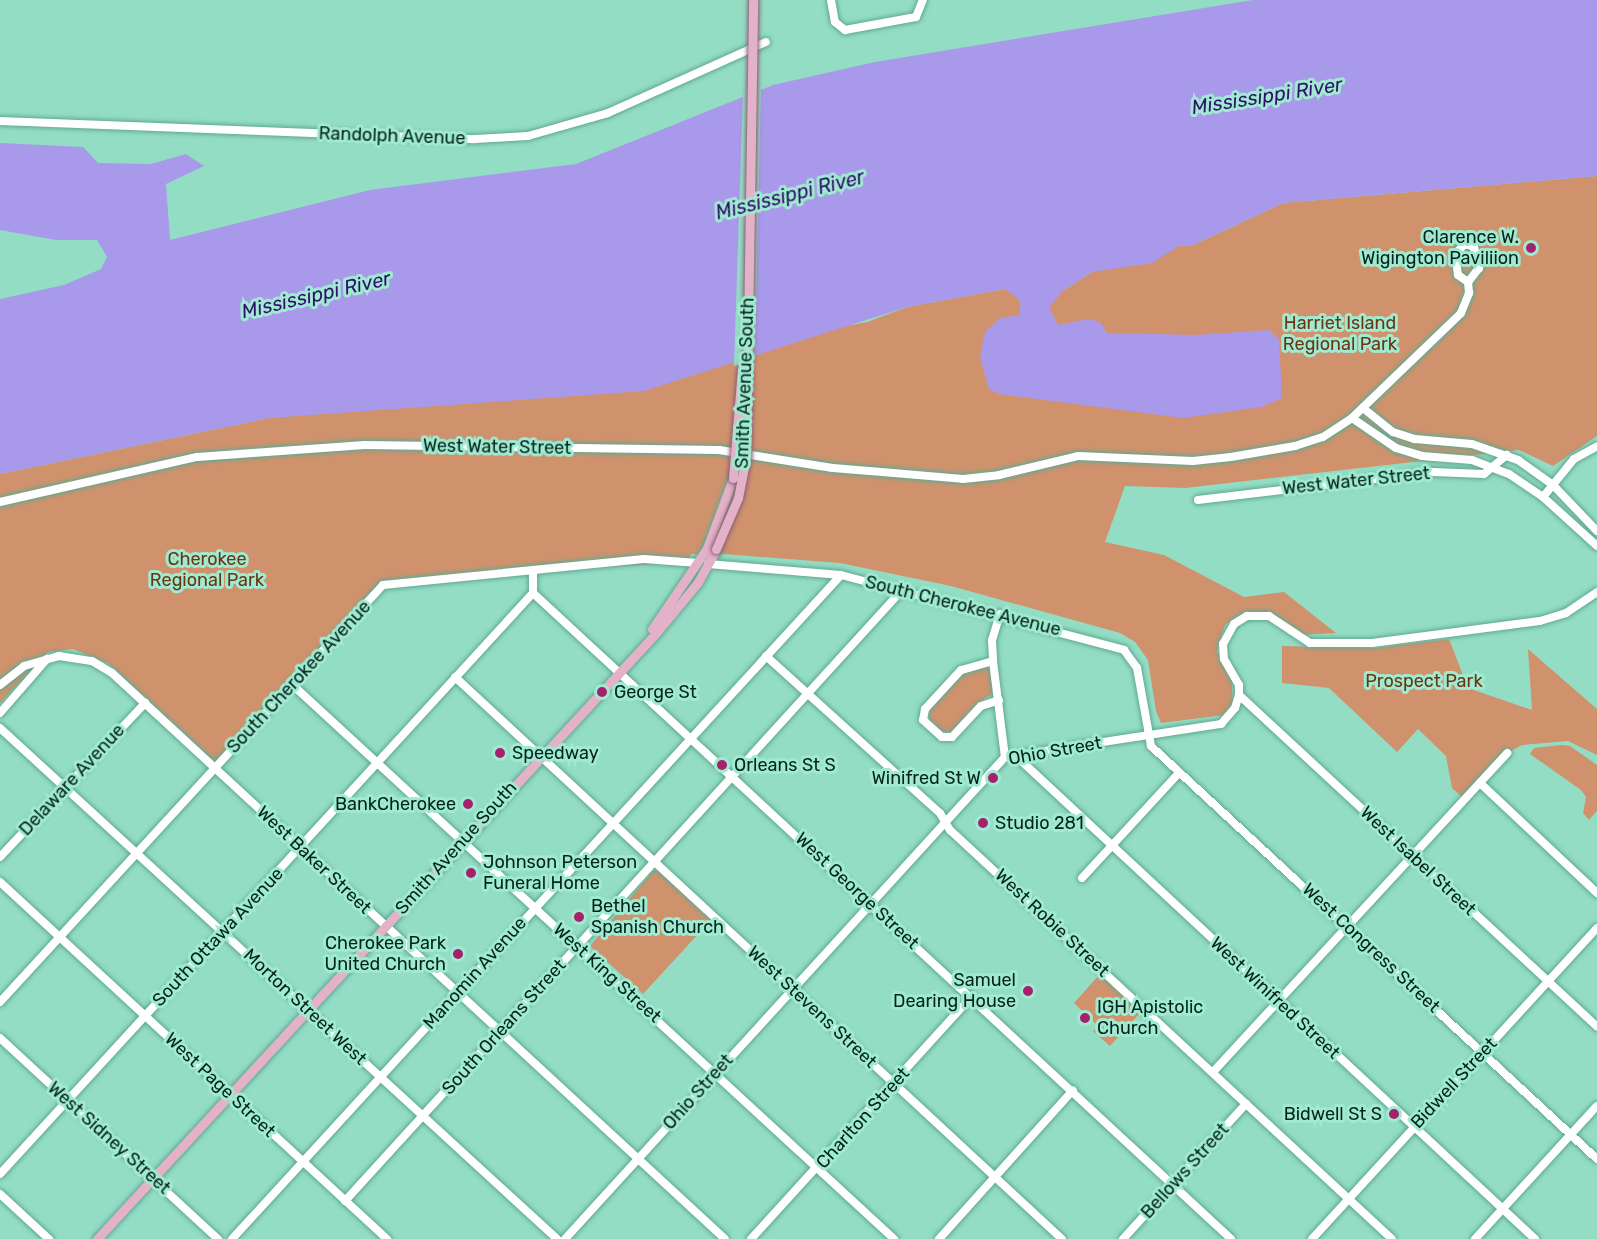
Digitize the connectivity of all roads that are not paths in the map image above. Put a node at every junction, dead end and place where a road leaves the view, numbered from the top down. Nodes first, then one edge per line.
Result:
1 (753, 0) edge
2 (831, 0) edge
3 (923, 0) edge
4 (766, 42) dead end
5 (0, 121) edge
6 (1468, 282) junction
7 (1363, 408) junction
8 (1352, 418) junction
9 (1597, 446) edge
10 (1507, 455) junction
11 (1495, 467) junction
12 (1553, 485) junction
13 (1543, 497) junction
14 (1198, 500) dead end
15 (0, 502) edge
16 (1597, 531) edge
17 (1597, 546) edge
18 (711, 549) junction
19 (698, 563) junction
20 (708, 564) junction
21 (533, 571) junction
22 (841, 575) junction
23 (903, 589) junction
24 (1597, 592) edge
25 (533, 593) junction
26 (1000, 614) junction
27 (645, 642) junction
28 (766, 656) junction
29 (48, 658) junction
30 (993, 662) junction
31 (618, 672) junction
32 (456, 677) junction
33 (294, 682) junction
34 (0, 685) edge
35 (808, 693) junction
36 (1239, 696) junction
37 (999, 700) junction
38 (145, 703) junction
39 (0, 713) edge
40 (0, 728) edge
41 (1147, 736) junction
42 (690, 738) junction
43 (1506, 753) dead end
44 (539, 756) junction
45 (1016, 756) junction
46 (1005, 757) junction
47 (378, 762) junction
48 (215, 768) junction
49 (1178, 774) junction
50 (732, 776) junction
51 (1479, 783) junction
52 (66, 787) junction
53 (945, 822) junction
54 (613, 823) junction
55 (463, 840) junction
56 (1112, 845) junction
57 (301, 847) junction
58 (137, 852) junction
59 (1412, 856) junction
60 (0, 858) edge
61 (655, 861) junction
62 (1082, 878) dead end
63 (0, 882) edge
64 (1597, 893) edge
65 (870, 903) junction
66 (534, 907) junction
67 (1348, 925) junction
68 (385, 926) junction
69 (1597, 928) edge
70 (223, 932) junction
71 (61, 938) junction
72 (577, 946) junction
73 (1548, 981) junction
74 (793, 988) junction
75 (457, 992) junction
76 (972, 996) junction
77 (1278, 1001) junction
78 (0, 1002) edge
79 (308, 1009) junction
80 (146, 1016) junction
81 (1597, 1027) edge
82 (499, 1031) junction
83 (0, 1038) edge
84 (1483, 1052) junction
85 (715, 1072) junction
86 (1213, 1072) junction
87 (381, 1077) junction
88 (894, 1083) junction
89 (1073, 1090) junction
90 (230, 1094) junction
91 (68, 1101) junction
92 (1246, 1104) junction
93 (1597, 1106) edge
94 (423, 1116) junction
95 (1414, 1127) junction
96 (1571, 1135) junction
97 (638, 1158) junction
98 (1597, 1159) edge
99 (303, 1162) junction
100 (819, 1167) junction
101 (0, 1174) edge
102 (153, 1178) junction
103 (995, 1178) junction
104 (1173, 1184) junction
105 (0, 1194) edge
106 (1348, 1199) junction
107 (345, 1201) junction
108 (1503, 1210) junction
109 (50, 1239) edge
110 (97, 1239) edge
111 (218, 1239) edge
112 (232, 1239) edge
113 (387, 1239) edge
114 (556, 1239) edge
115 (565, 1239) edge
116 (725, 1239) edge
117 (751, 1239) edge
118 (894, 1239) edge
119 (939, 1239) edge
120 (1062, 1239) edge
121 (1123, 1239) edge
122 (1232, 1239) edge
123 (1312, 1239) edge
124 (1392, 1239) edge
125 (1475, 1239) edge
126 (1535, 1239) edge

1 - 18 main road, Smith Avenue South, bridge
2 - 3 street
4 - 5 street, Randolph Avenue
6 - 6 street, West Water Street
6 - 7 street, West Water Street
7 - 8 street, West Water Street
7 - 10 street
8 - 11 street
8 - 15 street, West Water Street
9 - 12 street
10 - 11 street
10 - 12 street
11 - 13 street
11 - 14 street, West Water Street
12 - 13 street
12 - 16 street
13 - 17 street
18 - 19 main road, Smith Avenue South
18 - 20 main road, Smith Avenue South
19 - 21 street, South Cherokee Avenue
19 - 27 main road, Smith Avenue South
20 - 22 street, South Cherokee Avenue
20 - 27 main road, Smith Avenue South
21 - 25 street
21 - 33 street, South Cherokee Avenue
22 - 23 street, South Cherokee Avenue
22 - 28 street, Manomin Avenue
23 - 26 street, South Cherokee Avenue
23 - 35 street, South Orleans Street
24 - 36 street
25 - 31 street, West George Street
25 - 32 street, South Ottawa Avenue
26 - 30 street
26 - 41 street, South Cherokee Avenue
27 - 31 main road, Smith Avenue South
28 - 35 street, West Robie Street
28 - 42 street, Manomin Avenue
29 - 34 street, West Baker Street
29 - 38 street, West Baker Street
29 - 39 street
30 - 37 street
30 - 37 street
31 - 42 street, West George Street
31 - 44 main road, Smith Avenue South
32 - 44 street, West Stevens Street
32 - 47 street, South Ottawa Avenue
33 - 47 street, West King Street
33 - 48 street, South Cherokee Avenue
35 - 50 street, South Orleans Street
35 - 53 street, West Robie Street
36 - 41 street, Ohio Street
36 - 59 street, West Isabel Street
37 - 46 street
38 - 48 street, West Baker Street
38 - 52 street, Delaware Avenue
40 - 52 street, Morton Street West
41 - 45 street, Ohio Street
41 - 49 street, West Congress Street
42 - 50 street, West George Street
42 - 54 street, Manomin Avenue
43 - 51 street
44 - 54 street, West Stevens Street
44 - 55 main road, Smith Avenue South
45 - 46 street, Ohio Street
45 - 56 street, West Winifred Street
46 - 53 street, Ohio Street
47 - 55 street, West King Street
47 - 57 street, South Ottawa Avenue
48 - 57 street, West Baker Street
48 - 58 street, South Cherokee Avenue
49 - 56 street
49 - 67 street, West Congress Street
50 - 61 street, South Orleans Street
50 - 65 street, West George Street
51 - 59 street
51 - 64 street
52 - 58 street, Morton Street West
52 - 60 street, Delaware Avenue
53 - 65 street, Ohio Street
53 - 86 street, West Robie Street
54 - 61 street, West Stevens Street
54 - 66 street, Manomin Avenue
55 - 66 street, West King Street
55 - 68 main road, Smith Avenue South
56 - 62 street
56 - 77 street, West Winifred Street
57 - 68 street, West Baker Street
57 - 70 street, South Ottawa Avenue
58 - 70 street, Morton Street West
58 - 71 street, South Cherokee Avenue
59 - 67 street
59 - 73 street, West Isabel Street
61 - 72 street, South Orleans Street
61 - 74 street, West Stevens Street
63 - 71 street, West Page Street
65 - 74 street, Ohio Street
65 - 76 street, West George Street
66 - 72 street, West King Street
66 - 75 street, Manomin Avenue
67 - 77 street
67 - 84 street, West Congress Street
68 - 75 street, West Baker Street
68 - 79 main road, Smith Avenue South
69 - 73 street, Bidwell Street
70 - 79 street, Morton Street West
70 - 80 street, South Ottawa Avenue
71 - 78 street, South Cherokee Avenue
71 - 80 street, West Page Street
72 - 82 street, South Orleans Street
72 - 85 street, West King Street
73 - 81 street, West Isabel Street
73 - 84 street, Bidwell Street
74 - 85 street, Ohio Street
74 - 88 street, West Stevens Street
75 - 82 street, West Baker Street
75 - 87 street, Manomin Avenue
76 - 88 street, Charlton Street
76 - 89 street, West George Street
77 - 86 street
77 - 95 street, West Winifred Street
79 - 87 street, Morton Street West
79 - 90 main road, Smith Avenue South
80 - 90 street, West Page Street
80 - 91 street, South Ottawa Avenue
82 - 94 street, South Orleans Street
82 - 97 street, West Baker Street
83 - 91 street, West Sidney Street
84 - 95 street, Bidwell Street
84 - 96 street, West Congress Street
85 - 97 street, Ohio Street
85 - 100 street, West King Street
86 - 92 street, West Robie Street
87 - 94 street, Morton Street West
87 - 99 street, Manomin Avenue
88 - 100 street, Charlton Street
88 - 103 street, West Stevens Street
89 - 103 street
89 - 104 street, West George Street
90 - 99 street, West Page Street
90 - 102 main road, Smith Avenue South
91 - 101 street, South Ottawa Avenue
91 - 102 street, West Sidney Street
92 - 104 street, Bellows Street
92 - 106 street, West Robie Street
93 - 96 street
94 - 107 street, South Orleans Street
94 - 114 street, Morton Street West
95 - 106 street, Bidwell Street
95 - 108 street, West Winifred Street
96 - 98 street, West Congress Street
96 - 108 street
97 - 115 street, Ohio Street
97 - 116 street, West Baker Street
99 - 107 street, West Page Street
99 - 112 street, Manomin Avenue
100 - 117 street, Charlton Street
100 - 118 street, West King Street
102 - 110 main road, Smith Avenue South
102 - 111 street, West Sidney Street
103 - 119 street
103 - 120 street, West Stevens Street
104 - 121 street, Bellows Street
104 - 122 street, West George Street
105 - 109 street
106 - 123 street, Bidwell Street
106 - 124 street, West Robie Street
107 - 113 street, West Page Street
108 - 125 street
108 - 126 street, West Winifred Street

